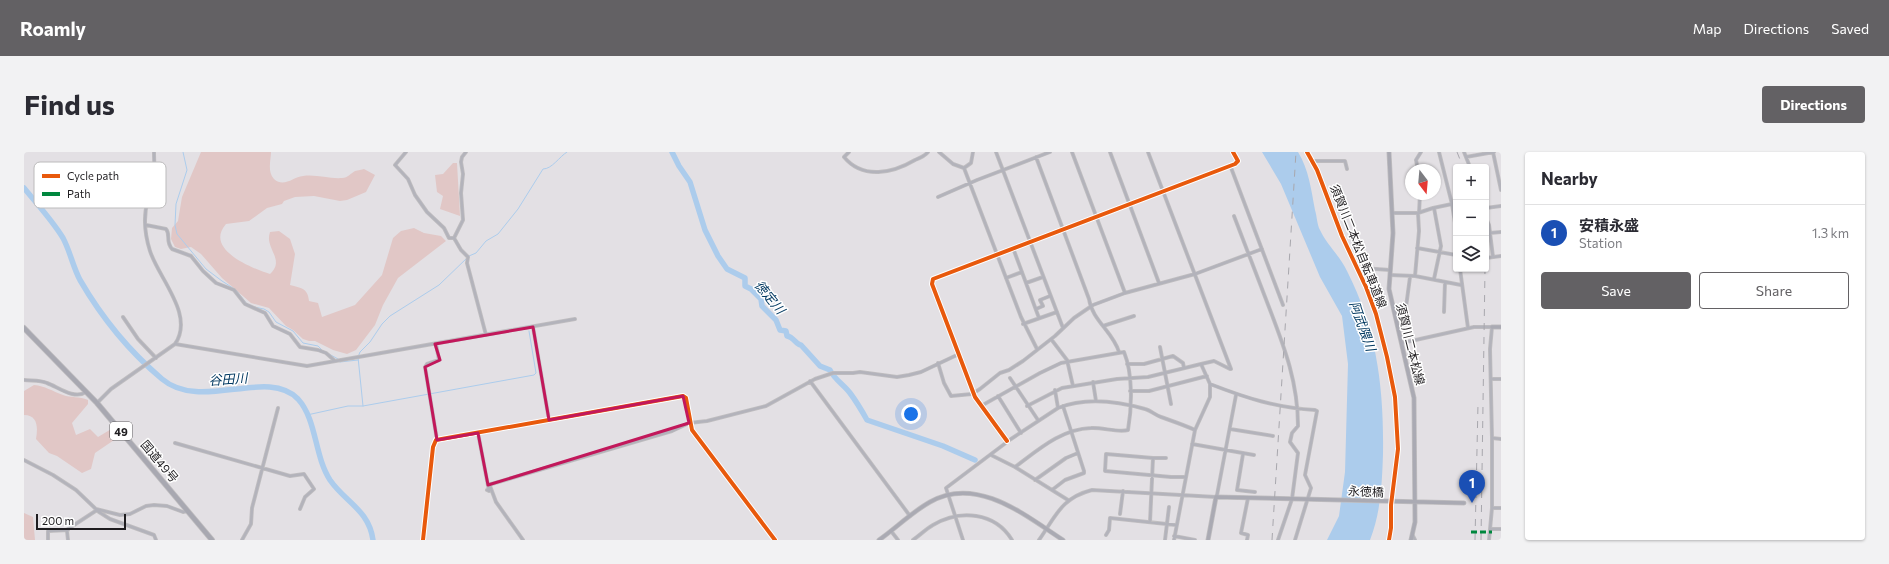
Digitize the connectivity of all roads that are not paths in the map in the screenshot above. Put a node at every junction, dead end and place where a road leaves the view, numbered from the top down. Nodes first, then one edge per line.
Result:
1 (406, 152) edge
2 (466, 152) edge
3 (849, 152) edge
4 (928, 152) edge
5 (938, 152) edge
6 (973, 152) edge
7 (996, 152) edge
8 (1050, 152) edge
9 (1072, 152) edge
10 (1110, 152) edge
11 (1148, 152) edge
12 (1233, 152) edge
13 (1389, 152) edge
14 (1421, 152) edge
15 (1439, 152) edge
16 (1464, 152) edge
17 (1493, 152) edge
18 (1466, 157) junction
19 (1036, 158) junction
20 (1313, 161) dead end
21 (1417, 164) edge
22 (1469, 164) edge
23 (1230, 165) junction
24 (964, 168) junction
25 (1347, 169) dead end
26 (1002, 170) junction
27 (1500, 180) edge
28 (970, 183) junction
29 (1501, 190) edge
30 (1163, 191) junction
31 (938, 197) dead end
32 (1419, 200) edge
33 (1129, 204) junction
34 (1452, 204) junction
35 (1501, 206) edge
36 (146, 208) edge
37 (1434, 208) junction
38 (1489, 208) edge
39 (1453, 210) edge
40 (1393, 213) junction
41 (1418, 213) junction
42 (1234, 216) dead end
43 (1096, 217) junction
44 (146, 225) junction
45 (1063, 229) junction
46 (1489, 229) edge
47 (1501, 232) edge
48 (1490, 233) junction
49 (454, 238) junction
50 (1030, 242) junction
51 (1013, 248) junction
52 (1417, 248) junction
53 (1262, 249) junction
54 (1441, 252) junction
55 (997, 254) junction
56 (1249, 254) junction
57 (1453, 254) edge
58 (1501, 256) edge
59 (1493, 257) junction
60 (1489, 258) edge
61 (1362, 268) dead end
62 (1390, 270) junction
63 (1022, 272) junction
64 (1460, 272) edge
65 (1195, 274) junction
66 (1390, 275) junction
67 (1415, 276) junction
68 (1043, 277) junction
69 (1410, 277) junction
70 (1006, 278) junction
71 (1434, 280) junction
72 (1445, 282) junction
73 (1026, 283) junction
74 (1159, 283) junction
75 (1461, 284) junction
76 (1124, 293) junction
77 (1050, 296) junction
78 (1283, 305) dead end
79 (1090, 307) junction
80 (1036, 309) junction
81 (1393, 311) junction
82 (1056, 312) junction
83 (1444, 312) dead end
84 (1134, 316) dead end
85 (123, 317) dead end
86 (1039, 318) junction
87 (575, 319) dead end
88 (1023, 324) junction
89 (1103, 326) junction
90 (533, 327) junction
91 (1492, 327) junction
92 (1501, 327) edge
93 (24, 328) edge
94 (1063, 328) junction
95 (1468, 328) junction
96 (486, 335) junction
97 (1051, 339) junction
98 (1401, 343) junction
99 (175, 344) junction
100 (436, 344) junction
101 (1160, 347) dead end
102 (1038, 349) junction
103 (1119, 352) junction
104 (959, 354) junction
105 (156, 358) junction
106 (1163, 359) junction
107 (336, 361) junction
108 (1068, 361) junction
109 (938, 363) junction
110 (1127, 364) junction
111 (1201, 364) junction
112 (1184, 368) junction
113 (1165, 373) junction
114 (1207, 376) junction
115 (1128, 377) junction
116 (1010, 378) dead end
117 (1492, 379) junction
118 (1501, 379) edge
119 (24, 380) edge
120 (810, 381) junction
121 (1093, 382) junction
122 (1210, 384) junction
123 (1015, 386) junction
124 (1073, 386) junction
125 (1167, 386) junction
126 (1055, 390) junction
127 (1130, 391) junction
128 (87, 392) junction
129 (974, 393) junction
130 (1236, 395) junction
131 (998, 396) junction
132 (1096, 401) junction
133 (97, 403) junction
134 (1170, 404) dead end
135 (981, 406) junction
136 (1027, 406) junction
137 (1063, 406) junction
138 (1132, 406) junction
139 (278, 408) dead end
140 (1058, 408) junction
141 (1298, 409) junction
142 (549, 420) junction
143 (1038, 420) junction
144 (689, 423) junction
145 (1230, 429) junction
146 (1195, 430) junction
147 (1071, 431) junction
148 (478, 432) junction
149 (1021, 433) junction
150 (1273, 436) dead end
151 (1492, 438) junction
152 (1501, 439) edge
153 (437, 440) junction
154 (1007, 441) junction
155 (175, 443) dead end
156 (1192, 444) junction
157 (1226, 451) junction
158 (1078, 453) junction
159 (991, 454) junction
160 (1243, 454) junction
161 (1254, 455) dead end
162 (1153, 458) junction
163 (1166, 458) dead end
164 (24, 460) edge
165 (1015, 467) junction
166 (263, 468) junction
167 (1152, 476) junction
168 (1186, 477) junction
169 (1035, 480) junction
170 (489, 486) junction
171 (487, 490) dead end
172 (1052, 490) junction
173 (1123, 491) junction
174 (1255, 492) dead end
175 (1151, 493) junction
176 (948, 495) junction
177 (1182, 495) junction
178 (1216, 497) junction
179 (1248, 498) junction
180 (1292, 499) junction
181 (1308, 499) junction
182 (1068, 500) junction
183 (1415, 503) junction
184 (1464, 503) dead end
185 (1169, 508) dead end
186 (1492, 508) junction
187 (1501, 508) edge
188 (97, 509) junction
189 (300, 509) dead end
190 (188, 511) junction
191 (1120, 514) dead end
192 (911, 516) junction
193 (955, 516) junction
194 (1150, 522) junction
195 (1168, 524) junction
196 (1176, 525) junction
197 (1046, 529) junction
198 (1490, 529) junction
199 (1501, 529) edge
200 (68, 530) junction
201 (892, 531) junction
202 (1106, 535) dead end
203 (1174, 536) junction
204 (1413, 539) edge
205 (48, 540) edge
206 (68, 540) edge
207 (156, 540) edge
208 (212, 540) edge
209 (242, 540) edge
210 (423, 540) edge
211 (523, 540) edge
212 (775, 540) edge
213 (879, 540) edge
214 (898, 540) edge
215 (913, 540) edge
216 (963, 540) edge
217 (1012, 540) edge
218 (1039, 540) edge
219 (1064, 540) edge
220 (1165, 540) edge
221 (1174, 540) edge
222 (1195, 540) edge
223 (1208, 540) edge
224 (1247, 540) edge
225 (1278, 540) edge
226 (1294, 540) edge
227 (1489, 540) edge

1 - 49 street
2 - 49 street
3 - 4 street
5 - 24 street
6 - 24 street
7 - 26 street
8 - 19 street
9 - 43 street
10 - 33 street
11 - 30 street
12 - 23 street
13 - 40 street, 須賀川二本松線
14 - 21 street
15 - 34 street
16 - 18 street
17 - 18 street
17 - 27 street
18 - 22 street
19 - 26 street
19 - 45 street
20 - 25 street
23 - 30 street
23 - 53 street
24 - 28 street
26 - 28 street
26 - 50 street
27 - 29 street
28 - 31 street
28 - 55 street
30 - 33 street
30 - 65 street
32 - 41 street
33 - 43 street
33 - 74 street
34 - 37 street
34 - 39 street
35 - 38 street
36 - 44 street
37 - 41 street
37 - 54 street
40 - 41 street
40 - 62 street, 須賀川二本松線
41 - 52 street
42 - 56 street
43 - 45 street
43 - 76 street
44 - 99 street
44 - 107 street
45 - 50 street
45 - 79 street
46 - 48 street
47 - 48 street
48 - 59 street
49 - 96 street
50 - 51 street
50 - 68 street
51 - 55 street
51 - 63 street
52 - 54 street
52 - 67 street
53 - 56 street
53 - 78 street
54 - 57 street
54 - 71 street
55 - 70 street
55 - 104 street
56 - 65 street
56 - 141 street
58 - 59 street
59 - 60 street
61 - 62 street
62 - 66 street, 須賀川二本松線
63 - 70 street
63 - 73 street
64 - 75 street
65 - 74 street
65 - 111 street
66 - 69 street
66 - 81 street, 須賀川二本松線
67 - 69 street
67 - 71 street
68 - 73 street
68 - 77 street
69 - 81 street
70 - 88 street
71 - 72 street
72 - 75 street
72 - 83 street
73 - 80 street
74 - 76 street
75 - 95 street
76 - 79 street
77 - 80 street
77 - 82 street
79 - 89 street
79 - 94 street
80 - 86 street
81 - 98 street, 須賀川二本松線
82 - 86 street
82 - 94 street
84 - 89 street
85 - 105 street
86 - 88 street
87 - 90 street
88 - 102 street
89 - 103 street
90 - 96 street
90 - 142 street
91 - 92 street
91 - 95 street
91 - 117 street
93 - 128 highway, 国道49号 / 49
94 - 97 street
95 - 98 street
96 - 100 street
97 - 102 street
97 - 108 street
98 - 183 street, 須賀川二本松線
99 - 105 street
99 - 107 street
100 - 107 street
100 - 153 street
101 - 106 street
102 - 129 street
103 - 108 street
103 - 110 street
104 - 109 street
104 - 129 street
105 - 133 street
106 - 110 street
106 - 112 street
106 - 113 street
108 - 123 street
108 - 124 street
109 - 120 street
109 - 129 street
110 - 115 street
111 - 112 street
111 - 114 street
112 - 113 street
113 - 115 street
113 - 125 street
114 - 122 street
114 - 125 street
115 - 121 street
115 - 127 street
116 - 123 street
117 - 118 street
117 - 151 street
119 - 128 street
120 - 144 street
120 - 192 street
121 - 124 street
121 - 132 street
122 - 130 street
122 - 146 street
123 - 131 street
123 - 136 street
124 - 126 street
125 - 127 street
125 - 134 street
126 - 136 street
126 - 140 street
127 - 138 street
128 - 133 highway, 国道49号 / 49
129 - 135 street
130 - 141 street
130 - 145 street
131 - 135 street
131 - 149 street
132 - 137 street
132 - 138 street
133 - 190 highway, 国道49号 / 49
135 - 154 street
136 - 143 street
137 - 140 street
137 - 147 street
138 - 146 street
138 - 147 street
139 - 166 street
140 - 143 street
141 - 180 street
141 - 181 street
142 - 144 street
142 - 148 street
143 - 149 street
144 - 170 street
144 - 212 street
145 - 150 street
145 - 157 street
146 - 156 street
147 - 158 street
147 - 165 street
148 - 153 street
148 - 170 street
149 - 154 street
151 - 152 street
151 - 186 street
153 - 210 street
154 - 159 street
155 - 166 street
156 - 157 street
156 - 168 street
157 - 160 street
157 - 178 street
158 - 169 street
158 - 172 street
159 - 165 street
159 - 176 street
160 - 161 street
160 - 174 street
162 - 163 street
162 - 167 street
162 - 167 street
164 - 188 street
165 - 169 street
166 - 189 street
166 - 209 street
167 - 168 street
167 - 175 street
168 - 177 street
169 - 172 street
170 - 171 street
170 - 211 street
172 - 182 street
173 - 175 street
173 - 182 street
173 - 191 street
175 - 177 street
175 - 194 street
176 - 192 street
176 - 193 street
176 - 197 street
177 - 178 street
177 - 196 street
178 - 179 street, 永徳橋
178 - 223 street
179 - 180 street, 永徳橋
179 - 224 street
180 - 181 street, 永徳橋
180 - 225 street
181 - 183 street, 永徳橋
181 - 226 street
182 - 197 street
183 - 184 street, 永徳橋
183 - 204 street, 須賀川二本松線
185 - 195 street
186 - 187 street
186 - 198 street
188 - 190 street
188 - 200 street
188 - 207 street
190 - 208 highway, 国道49号 / 49
192 - 201 street
193 - 215 street
193 - 216 street
193 - 217 street
194 - 195 street
194 - 202 street
195 - 196 street
195 - 220 street
196 - 203 street
197 - 218 street
197 - 219 street
198 - 199 street
198 - 227 street
200 - 205 street
200 - 206 street
201 - 213 street
201 - 214 street
203 - 221 street
203 - 222 street

